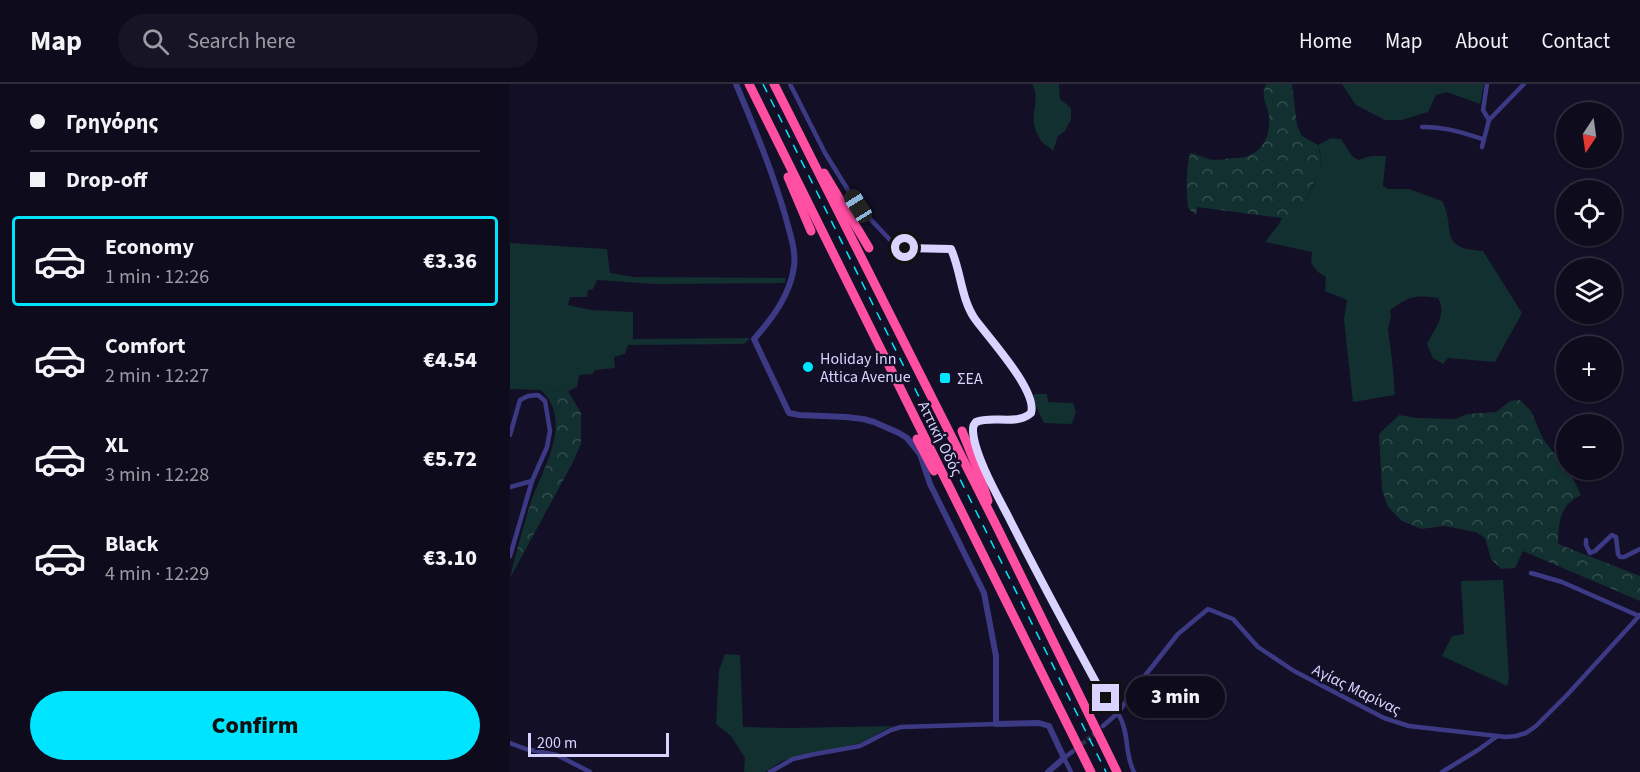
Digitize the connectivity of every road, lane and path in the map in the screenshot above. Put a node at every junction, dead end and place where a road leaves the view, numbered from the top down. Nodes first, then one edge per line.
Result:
1 (736, 84) edge
2 (749, 84) edge
3 (774, 84) edge
4 (790, 84) edge
5 (1487, 84) edge
6 (1524, 84) edge
7 (1489, 120) junction
8 (1422, 127) dead end
9 (800, 137) junction
10 (1483, 139) junction
11 (779, 146) junction
12 (1482, 147) dead end
13 (812, 231) dead end
14 (869, 248) dead end
15 (962, 430) dead end
16 (510, 435) edge
17 (916, 439) dead end
18 (532, 481) junction
19 (510, 487) edge
20 (998, 530) junction
21 (1586, 540) dead end
22 (1640, 549) edge
23 (510, 555) edge
24 (1531, 573) dead end
25 (1000, 591) junction
26 (1640, 615) edge
27 (1118, 713) junction
28 (996, 724) junction
29 (1103, 726) tunnel mouth
30 (1496, 737) junction
31 (510, 743) edge
32 (1072, 752) tunnel mouth
33 (1064, 758) junction
34 (590, 772) edge
35 (770, 772) edge
36 (1048, 772) edge
37 (1071, 772) edge
38 (1091, 772) edge
39 (1117, 772) edge
40 (1134, 772) edge
41 (1442, 772) edge

1 - 28 street
2 - 11 highway, Αττική Οδός
3 - 9 highway, Αττική Οδός
4 - 27 street
5 - 7 street
6 - 7 street
7 - 10 street
8 - 10 street
9 - 14 highway
9 - 20 highway, Αττική Οδός
10 - 12 street
11 - 13 highway
11 - 25 highway, Αττική Οδός
15 - 20 highway
16 - 18 street
17 - 25 highway
18 - 19 street
18 - 23 street
20 - 39 highway, Αττική Οδός
21 - 22 street
24 - 26 street
25 - 38 highway, Αττική Οδός
26 - 30 street, Αγίας Μαρίνας
27 - 29 street
27 - 30 street, Αγίας Μαρίνας
27 - 40 street
28 - 33 street
28 - 35 street
30 - 41 street
31 - 34 street
32 - 33 street
33 - 36 street
33 - 37 street

